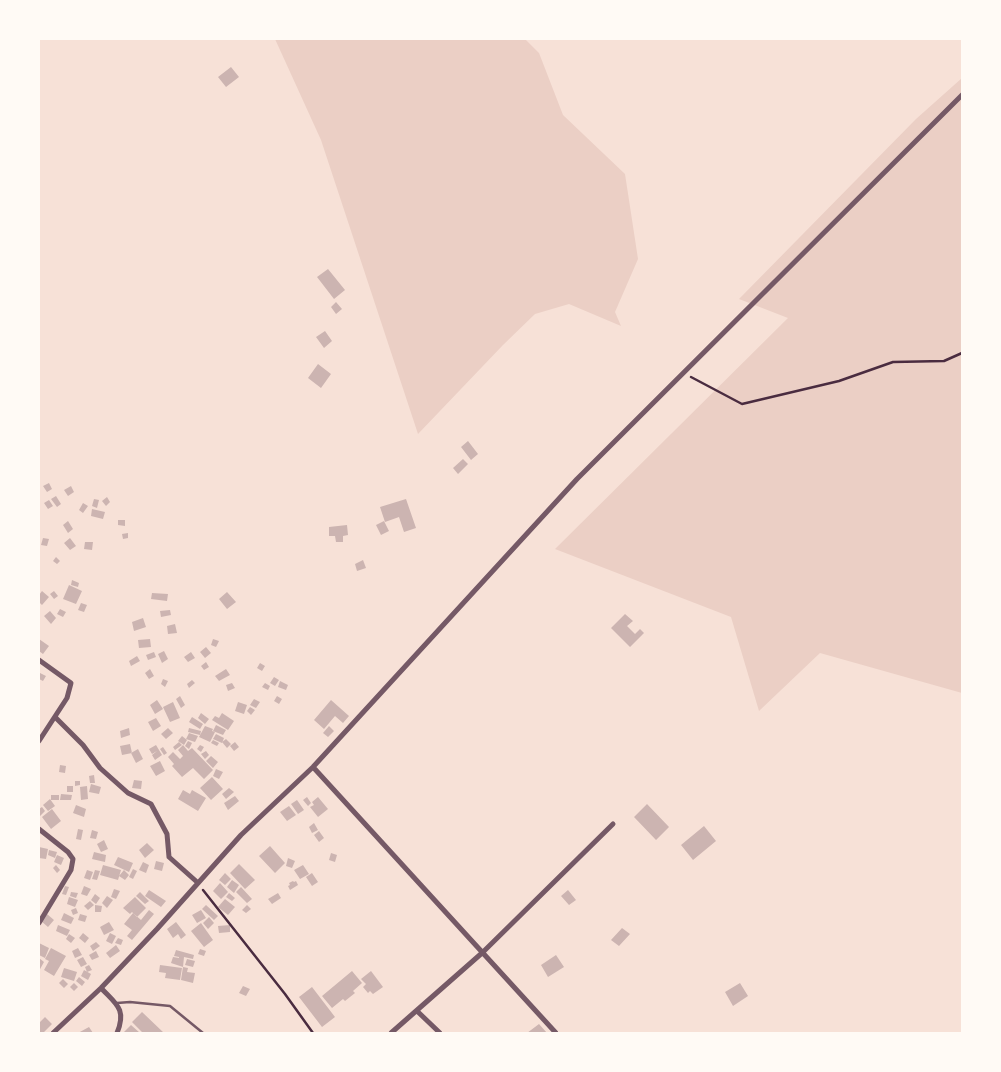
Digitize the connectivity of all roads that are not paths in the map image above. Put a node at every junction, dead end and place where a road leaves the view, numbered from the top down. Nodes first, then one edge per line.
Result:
1 (962, 95) edge
2 (39, 660) edge
3 (55, 717) junction
4 (39, 740) edge
5 (313, 767) junction
6 (613, 824) dead end
7 (39, 829) edge
8 (197, 882) junction
9 (39, 923) edge
10 (482, 953) junction
11 (101, 988) junction
12 (116, 1004) junction
13 (417, 1011) junction
14 (53, 1033) edge
15 (116, 1033) edge
16 (203, 1033) edge
17 (391, 1033) edge
18 (440, 1033) edge
19 (556, 1033) edge

1 - 5 street
2 - 3 street
3 - 4 street
3 - 8 street
5 - 8 street
5 - 10 street
6 - 10 street
7 - 9 street
8 - 11 street
10 - 13 street
10 - 19 street
11 - 12 street
11 - 14 street
12 - 15 street
12 - 16 lane
13 - 17 street
13 - 18 street

